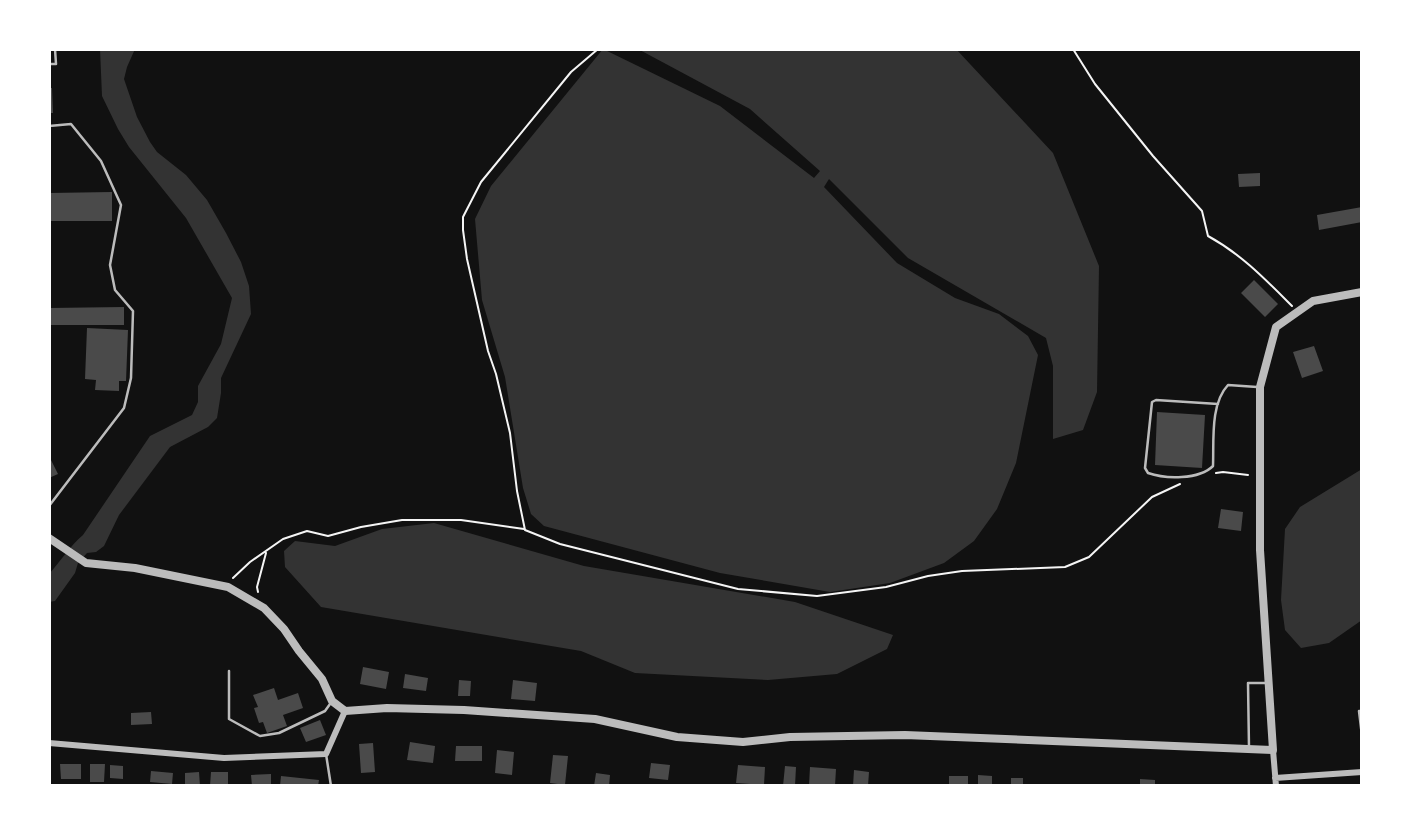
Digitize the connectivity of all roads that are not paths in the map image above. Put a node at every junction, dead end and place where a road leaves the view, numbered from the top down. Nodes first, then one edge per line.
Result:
1 (55, 49) edge
2 (49, 64) edge
3 (49, 125) edge
4 (1362, 292) edge
5 (1260, 387) junction
6 (1218, 404) junction
7 (49, 506) edge
8 (49, 538) edge
9 (229, 671) dead end
10 (1270, 682) junction
11 (332, 701) junction
12 (345, 711) junction
13 (1362, 711) edge
14 (1362, 736) edge
15 (49, 743) edge
16 (1249, 750) junction
17 (1273, 750) junction
18 (326, 754) junction
19 (1362, 772) edge
20 (1275, 782) edge
21 (331, 786) edge

1 - 2 lane
3 - 7 lane
4 - 5 street
5 - 6 lane
5 - 10 street
6 - 6 lane
8 - 11 street
9 - 11 lane
10 - 16 lane
10 - 17 street
11 - 12 street
12 - 16 street
12 - 18 street
13 - 14 lane
15 - 18 street
16 - 17 street
17 - 20 street
18 - 21 lane
19 - 20 street

